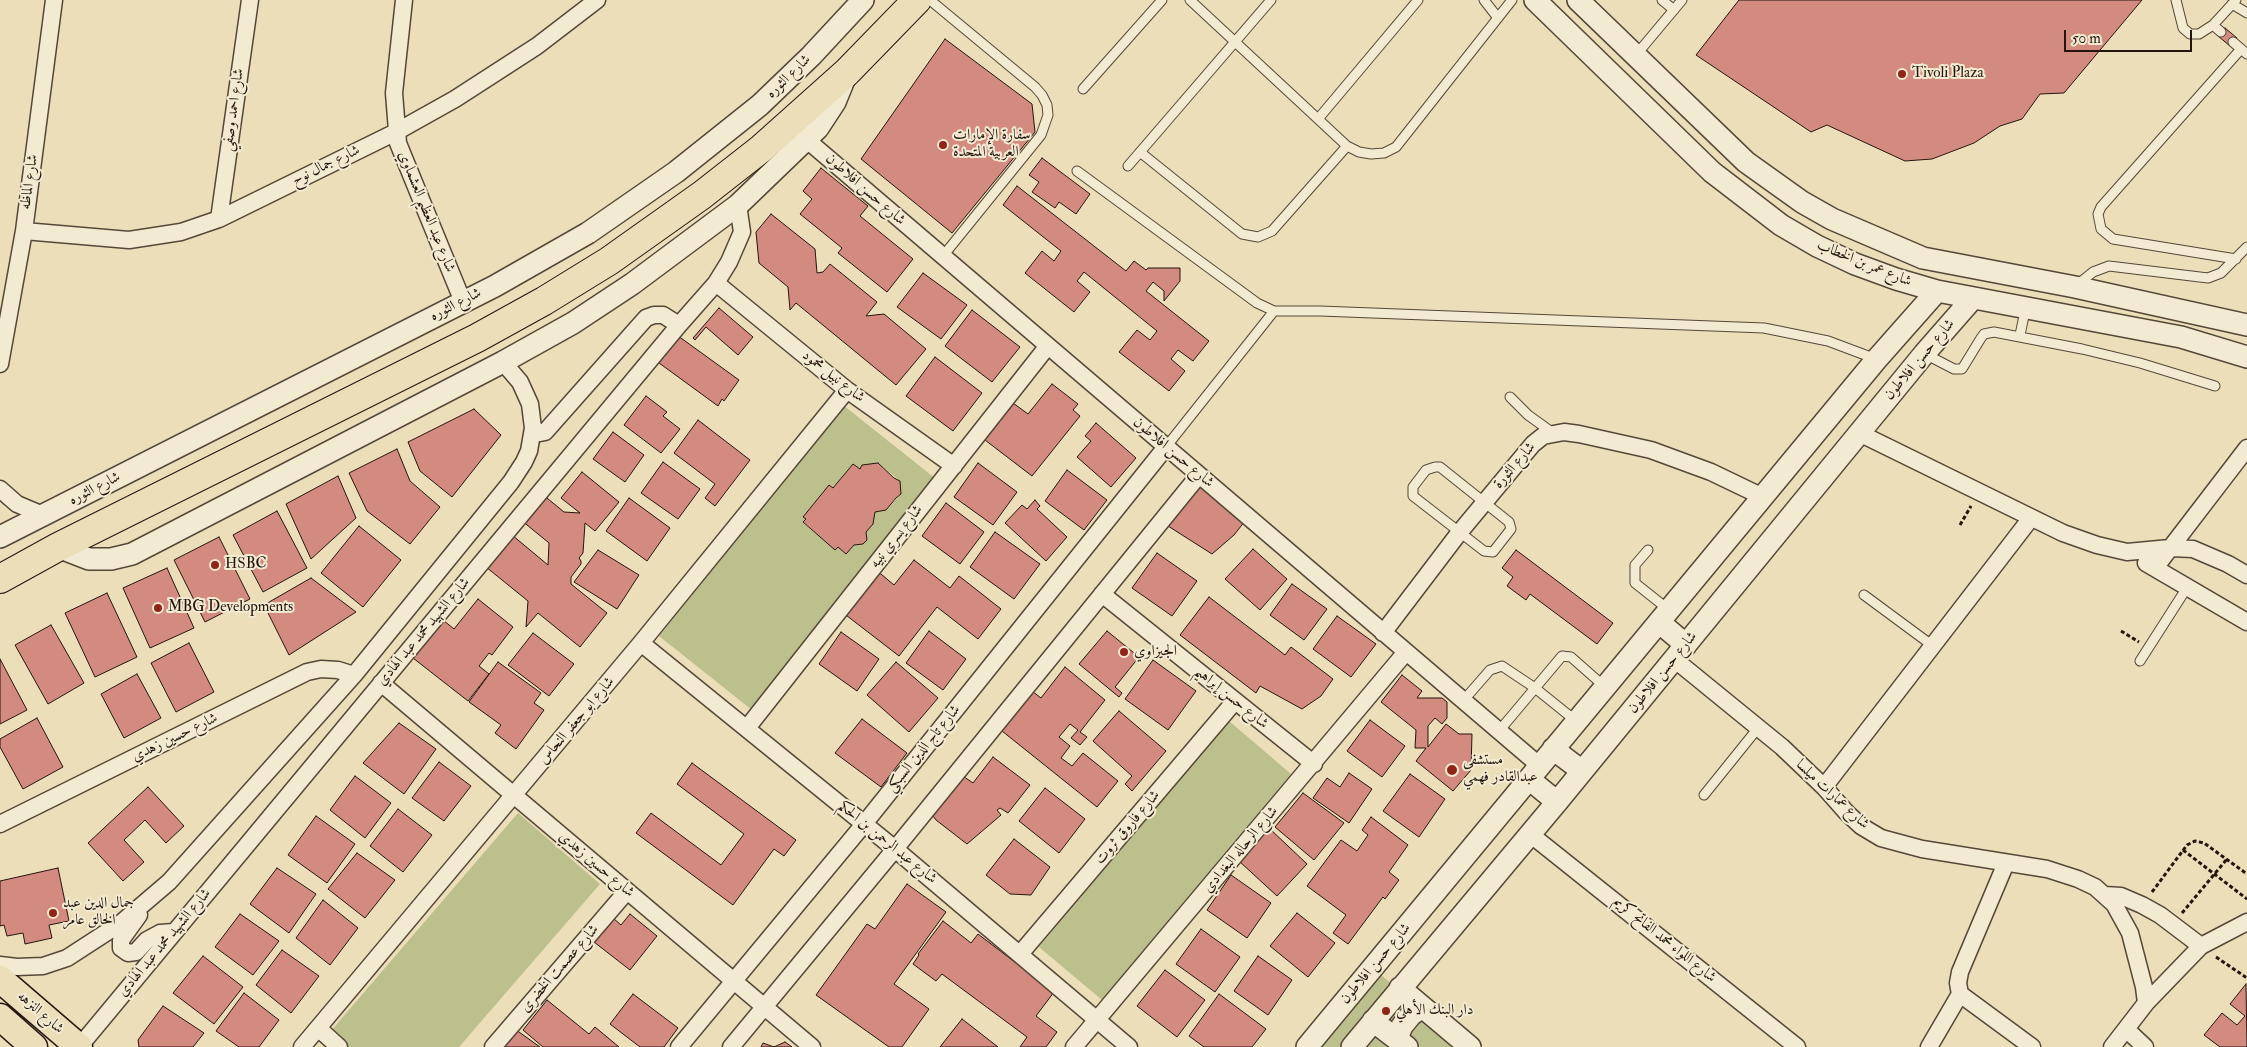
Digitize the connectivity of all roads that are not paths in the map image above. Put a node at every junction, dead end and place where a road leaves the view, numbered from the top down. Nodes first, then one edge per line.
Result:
1 (54, 0) edge
2 (250, 0) edge
3 (404, 0) edge
4 (596, 0) edge
5 (863, 0) edge
6 (917, 0) edge
7 (930, 0) edge
8 (1162, 0) edge
9 (1190, 0) edge
10 (1271, 0) edge
11 (1418, 0) edge
12 (1484, 0) edge
13 (1512, 0) edge
14 (1535, 0) edge
15 (1578, 0) edge
16 (1662, 0) edge
17 (1682, 0) edge
18 (2176, 0) edge
19 (2234, 2) edge
20 (1674, 10) junction
21 (2247, 13) edge
22 (1498, 18) junction
23 (2213, 25) junction
24 (2221, 32) dead end
25 (1235, 42) junction
26 (2233, 42) dead end
27 (2244, 52) edge
28 (1636, 54) junction
29 (847, 72) junction
30 (1083, 88) dead end
31 (1318, 119) junction
32 (396, 132) junction
33 (807, 140) junction
34 (1347, 146) junction
35 (1140, 152) junction
36 (1128, 166) dead end
37 (1077, 171) dead end
38 (738, 205) junction
39 (219, 219) junction
40 (24, 231) junction
41 (2247, 246) edge
42 (942, 256) junction
43 (2236, 259) junction
44 (716, 283) junction
45 (2075, 287) junction
46 (1936, 291) junction
47 (1972, 298) junction
48 (463, 302) junction
49 (2026, 306) junction
50 (1274, 311) junction
51 (679, 325) junction
52 (2247, 325) edge
53 (2020, 336) junction
54 (1047, 347) junction
55 (1924, 354) junction
56 (2247, 357) edge
57 (1876, 360) junction
58 (503, 362) junction
59 (0, 364) edge
60 (2215, 386) dead end
61 (847, 390) junction
62 (1510, 397) dead end
63 (533, 428) junction
64 (1553, 433) junction
65 (1859, 433) junction
66 (1166, 447) junction
67 (2247, 448) edge
68 (954, 466) junction
69 (1199, 475) junction
70 (0, 489) edge
71 (1763, 496) junction
72 (1485, 501) junction
73 (43, 515) junction
74 (2031, 518) junction
75 (1459, 533) junction
76 (0, 537) edge
77 (58, 547) junction
78 (2170, 548) junction
79 (1648, 550) dead end
80 (2127, 552) junction
81 (2228, 564) junction
82 (2247, 564) edge
83 (2155, 568) junction
84 (2247, 575) edge
85 (0, 579) edge
86 (2188, 586) junction
87 (1102, 594) junction
88 (1864, 594) dead end
89 (1664, 616) junction
90 (2247, 622) edge
91 (1383, 633) junction
92 (641, 643) junction
93 (1933, 646) junction
94 (1406, 652) junction
95 (1680, 652) junction
96 (2140, 661) dead end
97 (354, 675) junction
98 (381, 684) junction
99 (1606, 687) junction
100 (1535, 688) junction
101 (1235, 701) junction
102 (1463, 701) junction
103 (1577, 722) junction
104 (747, 728) junction
105 (1758, 728) junction
106 (1499, 731) junction
107 (1553, 749) junction
108 (1314, 764) junction
109 (1582, 771) junction
110 (1534, 772) junction
111 (1824, 787) junction
112 (1704, 795) dead end
113 (514, 796) junction
114 (1557, 802) junction
115 (0, 824) edge
116 (864, 824) junction
117 (1530, 834) junction
118 (895, 849) junction
119 (2006, 863) junction
120 (627, 891) junction
121 (2105, 895) junction
122 (143, 904) junction
123 (2247, 922) edge
124 (174, 932) junction
125 (2201, 946) junction
126 (1020, 954) junction
127 (0, 965) edge
128 (0, 979) edge
129 (734, 981) junction
130 (1400, 988) junction
131 (1960, 994) junction
132 (2146, 1003) junction
133 (1422, 1007) junction
134 (765, 1008) junction
135 (0, 1017) edge
136 (1096, 1021) junction
137 (1373, 1021) junction
138 (318, 1028) junction
139 (2126, 1029) junction
140 (1402, 1043) edge
141 (34, 1047) edge
142 (79, 1047) edge
143 (302, 1047) edge
144 (339, 1047) edge
145 (492, 1047) edge
146 (679, 1047) edge
147 (731, 1047) edge
148 (812, 1047) edge
149 (1074, 1047) edge
150 (1129, 1047) edge
151 (1307, 1047) edge
152 (1352, 1047) edge
153 (1470, 1047) edge
154 (1797, 1047) edge
155 (1928, 1047) edge
156 (2032, 1047) edge
157 (2112, 1047) edge
158 (2145, 1047) edge

1 - 40 street, شارع الماظه
2 - 39 street, شارع احمد وصفي
3 - 32 street, شارع عبد العظيم العشماوي
4 - 32 street, شارع جمال نوح
5 - 48 street, شارع الثوره
6 - 29 highway
7 - 42 lane
8 - 30 lane
9 - 25 lane
10 - 25 lane
11 - 31 lane
12 - 22 lane
13 - 22 lane
14 - 46 street, شارع عمر بن الخطاب
15 - 28 street, شارع عمر بن الخطاب
16 - 20 lane
17 - 20 lane
18 - 23 lane
19 - 21 lane
19 - 23 lane
20 - 28 lane
22 - 34 lane
23 - 24 lane
25 - 31 lane
25 - 35 lane
26 - 27 lane
27 - 43 lane
28 - 45 street, شارع عمر بن الخطاب
29 - 33 street
29 - 77 highway
31 - 34 lane
32 - 39 street, شارع جمال نوح
32 - 48 street, شارع عبد العظيم العشماوي
33 - 38 street
33 - 42 street, شارع حسن افلاطون
34 - 35 lane
35 - 36 lane
37 - 50 lane
38 - 44 street, شارع الشهيد محمد عبد الهادي
38 - 58 street
39 - 40 street, شارع جمال نوح
40 - 59 street, شارع الماظه
41 - 43 lane
42 - 54 street, شارع حسن افلاطون
43 - 45 lane
44 - 51 street, شارع الشهيد محمد عبد الهادي
44 - 61 street, شارع نبيل محمود
45 - 52 street, شارع عمر بن الخطاب
46 - 47 street, شارع عمر بن الخطاب
46 - 57 street, شارع حسن افلاطون
47 - 49 street, شارع عمر بن الخطاب
47 - 55 street, شارع حسن افلاطون
48 - 73 street, شارع الثوره
49 - 53 lane
49 - 56 street, شارع عمر بن الخطاب
50 - 57 lane
50 - 66 lane
51 - 63 street
51 - 98 street, شارع الشهيد محمد عبد الهادي
53 - 55 lane
53 - 60 lane
54 - 66 street, شارع حسن افلاطون
54 - 68 street, شارع يسري نبيه
55 - 65 street, شارع حسن افلاطون
57 - 71 street, شارع حسن افلاطون
58 - 63 street, شارع الشهيد محمد عبد الهادي
58 - 77 street
61 - 68 street, شارع نبيل محمود
61 - 92 street, شارع ابو جعفر النحاس
62 - 64 lane
63 - 97 street, شارع الشهيد محمد عبد الهادي
64 - 71 street, شارع الثورة
64 - 72 street, شارع الثورة
65 - 74 street
65 - 95 street, شارع حسن افلاطون
66 - 69 street, شارع حسن افلاطون
66 - 116 street, شارع تاج الدين السبكي
67 - 78 street
68 - 104 street, شارع يسري نبيه
69 - 87 street
69 - 91 street, شارع حسن افلاطون
70 - 73 street
71 - 89 street, شارع حسن افلاطون
72 - 75 street, شارع الثورة
72 - 75 lane
72 - 75 lane
73 - 76 street, شارع الثوره
74 - 80 street
74 - 93 street
75 - 91 street, شارع الثورة
77 - 85 highway
78 - 80 street
78 - 81 street
78 - 83 street
79 - 89 lane
80 - 83 street
81 - 82 street
81 - 84 street
83 - 86 street
86 - 90 street
86 - 96 lane
87 - 101 street, شارع حسن إبراهيم
87 - 118 street
88 - 93 lane
89 - 95 street
89 - 99 street, شارع حسن افلاطون
91 - 94 street, شارع حسن افلاطون
92 - 104 street, شارع عبد الرحمن بن الحكم
92 - 113 street, شارع ابو جعفر النحاس
93 - 111 street
94 - 102 street, شارع حسن افلاطون
94 - 108 street, شارع الرحاله البغدادي
95 - 105 street, شارع عمارات ميلسا
95 - 109 street, شارع حسن افلاطون
97 - 115 street, شارع حسين زهدي
97 - 122 street, شارع الشهيد محمد عبد الهادي
98 - 113 street, شارع حسين زهدي
98 - 124 street, شارع الشهيد محمد عبد الهادي
99 - 100 lane
99 - 103 street, شارع حسن افلاطون
100 - 102 lane
100 - 103 lane
100 - 106 lane
101 - 108 street, شارع حسن إبراهيم
101 - 126 street, شارع فاروق ثروت
102 - 106 street, شارع حسن افلاطون
103 - 107 street, شارع حسن افلاطون
104 - 116 street, شارع عبد الرحمن بن الحكم
105 - 111 street, شارع عمارات ميلسا
105 - 112 lane
106 - 110 street, شارع حسن افلاطون
107 - 109 street
107 - 110 street, شارع حسن افلاطون
108 - 136 street, شارع الرحاله البغدادي
109 - 114 street, شارع حسن افلاطون
110 - 114 street
110 - 151 street, شارع حسن افلاطون
111 - 119 street, شارع عمارات ميلسا
113 - 120 street, شارع حسين زهدي
113 - 138 street, شارع ابو جعفر النحاس
114 - 117 street, شارع حسن افلاطون
116 - 118 street, شارع عبد الرحمن بن الحكم
116 - 129 street, شارع تاج الدين السبكي
117 - 130 street, شارع حسن افلاطون
117 - 154 street, شارع اللواء محمد الفاتح كريم
118 - 126 street, شارع عبد الرحمن بن الحكم
118 - 134 street
119 - 121 street, شارع عمارات ميلسا
119 - 131 street
120 - 129 street, شارع حسين زهدي
120 - 145 street, شارع عصمت الخضرى
121 - 125 street, شارع عمارات ميلسا
121 - 132 street, شارع عمارات ميلسا
122 - 124 street
122 - 127 street, شارع الشهيد محمد عبد الهادي
123 - 125 street
124 - 142 street, شارع الشهيد محمد عبد الهادي
125 - 132 street
126 - 136 street, شارع عبد الرحمن بن الحكم
128 - 142 main road, شارع النزهه
129 - 134 street, شارع حسين زهدي
129 - 146 street, شارع تاج الدين السبكي
130 - 133 street
130 - 137 street, شارع حسن افلاطون
131 - 155 street
131 - 156 street
132 - 139 street
133 - 140 street
133 - 153 street
134 - 147 street
134 - 148 street, شارع حسين زهدي
135 - 141 main road
136 - 149 street, شارع الرحاله البغدادي
136 - 150 street, شارع عبد الرحمن بن الحكم
137 - 140 street
137 - 152 street, شارع حسن افلاطون
138 - 143 street, شارع ابو جعفر النحاس
138 - 144 street
139 - 157 street
139 - 158 street

